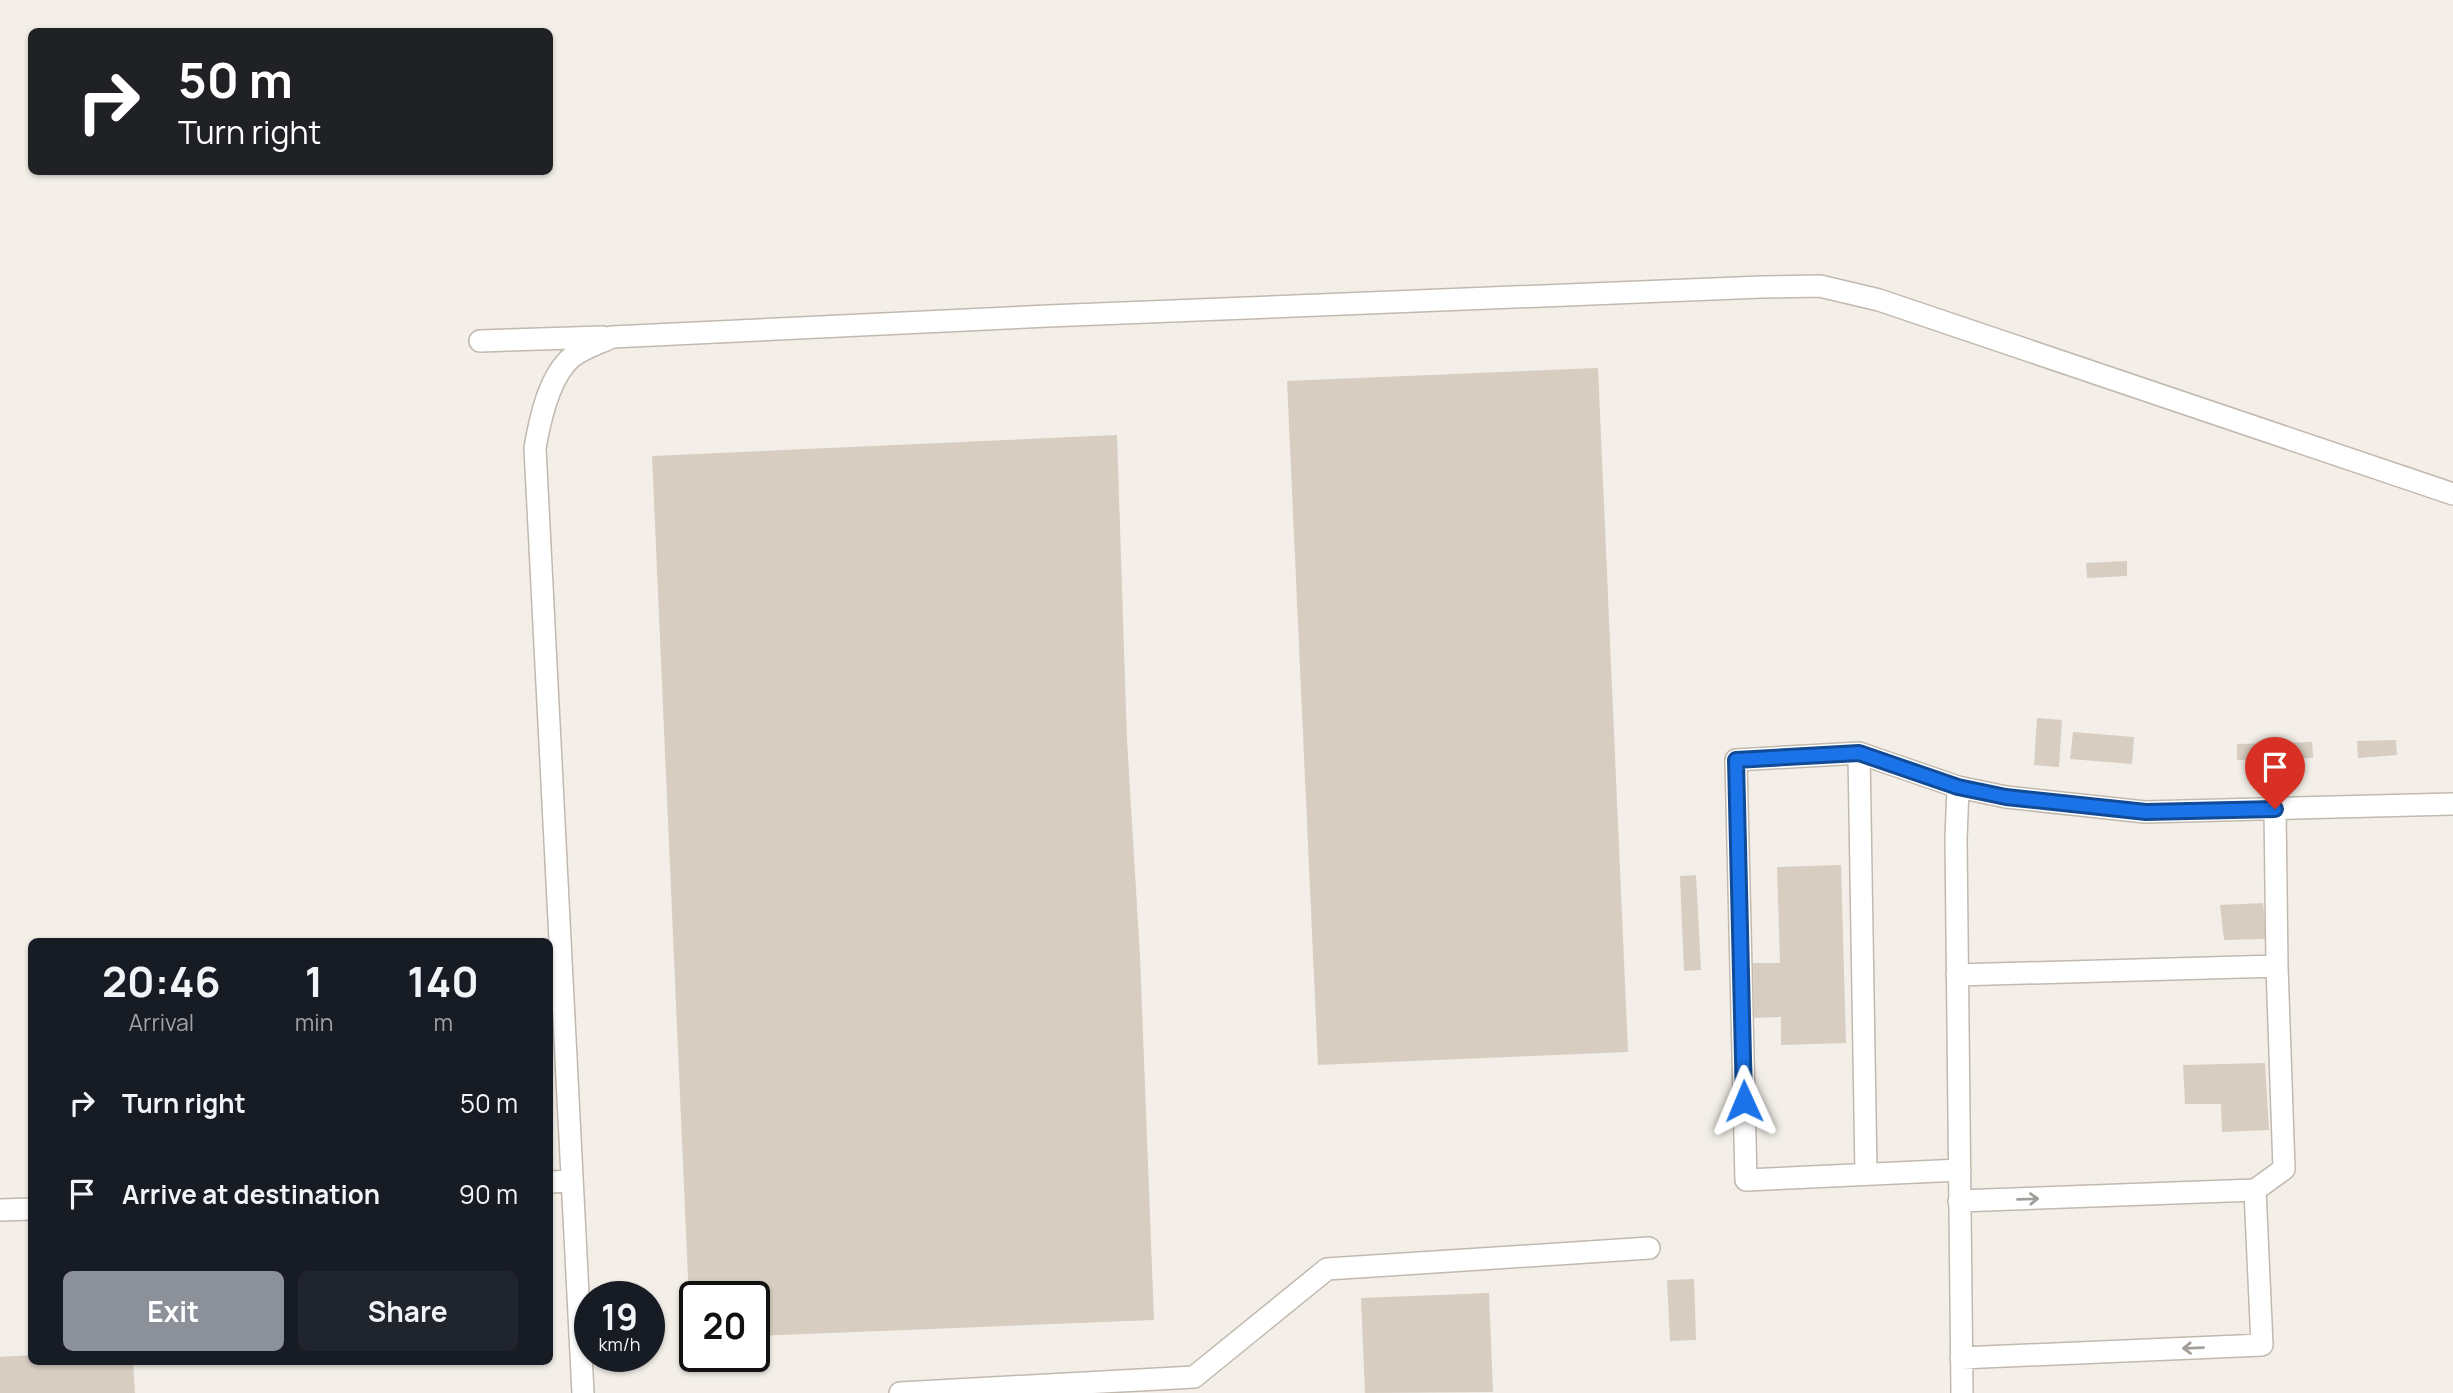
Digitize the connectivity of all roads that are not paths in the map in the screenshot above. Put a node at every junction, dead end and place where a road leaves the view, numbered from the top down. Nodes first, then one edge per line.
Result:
1 (612, 337) junction
2 (480, 341) dead end
3 (2453, 495) edge
4 (1859, 753) junction
5 (1958, 787) junction
6 (2453, 804) edge
7 (2275, 809) junction
8 (2277, 966) junction
9 (1957, 975) junction
10 (1959, 1170) junction
11 (1866, 1174) junction
12 (572, 1181) junction
13 (553, 1182) edge
14 (2255, 1190) junction
15 (1959, 1201) junction
16 (28, 1209) edge
17 (0, 1210) edge
18 (1649, 1248) dead end
19 (1961, 1357) junction
20 (583, 1393) edge
21 (900, 1393) edge
22 (1962, 1393) edge

1 - 2 lane
1 - 3 lane
1 - 12 lane
4 - 5 lane
4 - 11 lane
4 - 11 lane
5 - 7 lane
5 - 9 lane
6 - 7 lane
7 - 8 lane
8 - 9 lane
8 - 14 lane
9 - 10 lane
10 - 11 lane
10 - 15 lane
12 - 13 lane
12 - 20 lane
15 -> 14 lane
14 -> 19 lane
15 - 19 lane
16 - 17 lane
18 - 21 lane
19 - 22 lane

